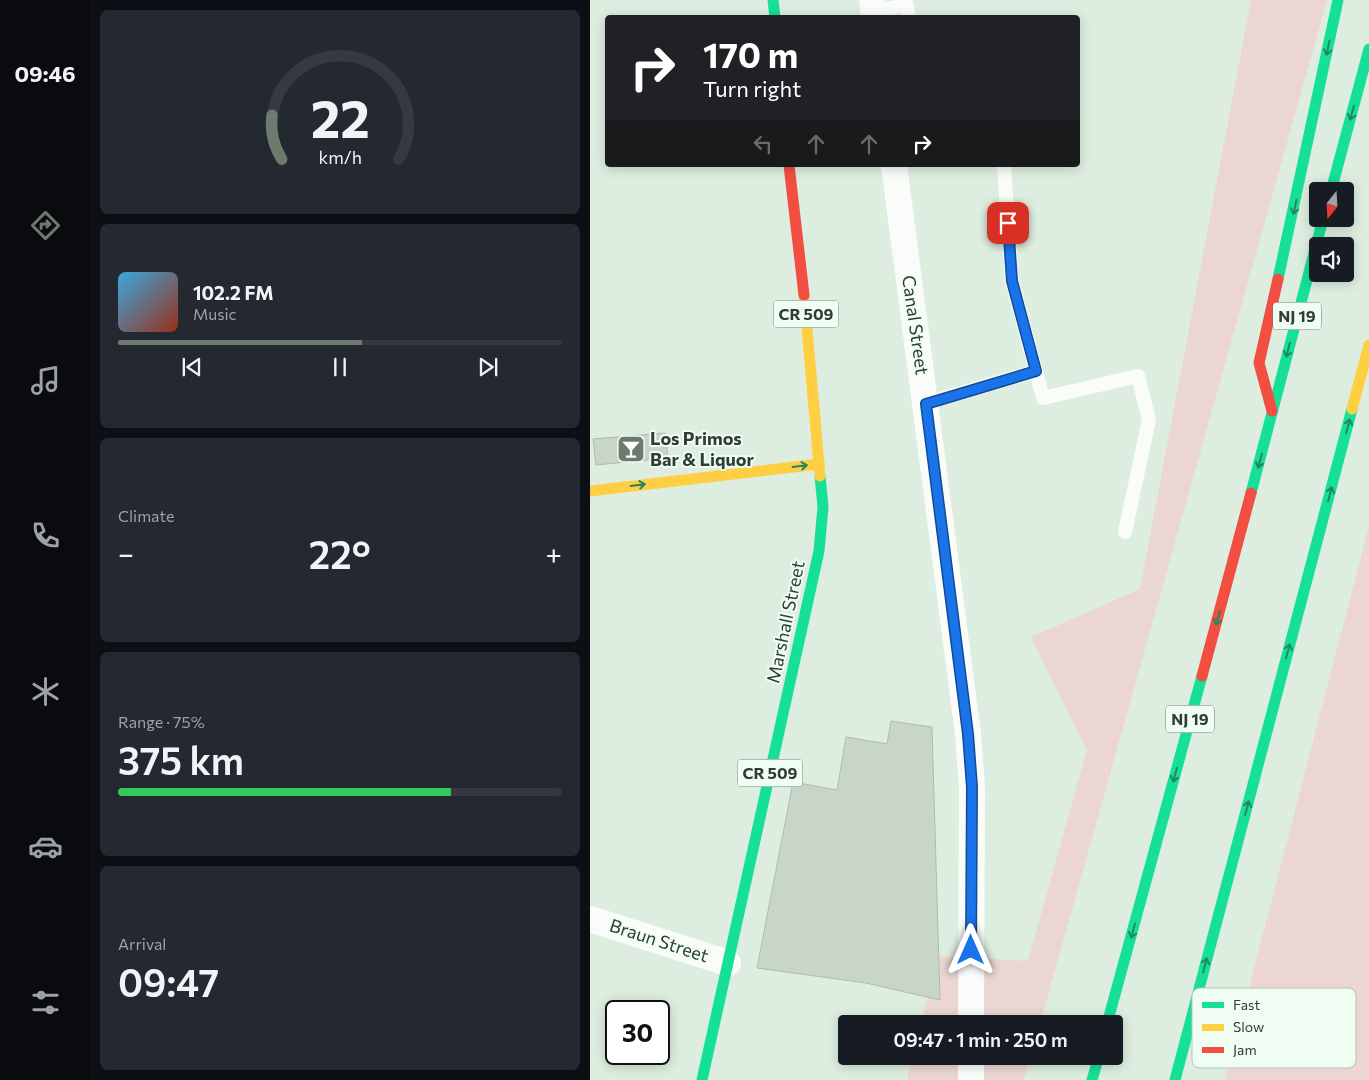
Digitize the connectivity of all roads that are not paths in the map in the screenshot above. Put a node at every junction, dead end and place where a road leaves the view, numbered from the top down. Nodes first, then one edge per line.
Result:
1 (773, 0) edge
2 (1338, 0) edge
3 (873, 9) edge
4 (775, 15) edge
5 (909, 15) edge
6 (1369, 49) edge
7 (790, 167) edge
8 (894, 167) edge
9 (1004, 167) edge
10 (1333, 182) edge
11 (1321, 228) edge
12 (1369, 345) edge
13 (1036, 371) junction
14 (926, 404) junction
15 (1273, 414) junction
16 (819, 464) junction
17 (590, 491) edge
18 (1125, 532) dead end
19 (590, 919) edge
20 (728, 962) junction
21 (1199, 988) edge
22 (971, 1015) edge
23 (1110, 1015) edge
24 (1192, 1016) edge
25 (971, 1065) edge
26 (1096, 1065) edge
27 (702, 1080) edge
28 (971, 1080) edge
29 (1090, 1080) edge
30 (1175, 1080) edge

1 - 4 main road
2 -> 15 main road
3 - 5 lane
6 -> 10 main road
7 - 16 main road, Marshall Street / CR 509
8 - 14 street, Canal Street
9 - 13 lane
11 -> 15 main road, NJ 19
21 -> 12 main road
13 - 14 lane
13 - 18 lane
14 - 22 street, Canal Street
15 -> 23 main road, NJ 19
17 -> 16 main road
16 - 20 main road, Marshall Street / CR 509
19 - 20 street, Braun Street
20 - 27 main road, Marshall Street / CR 509
30 -> 24 main road
25 - 28 street
26 - 29 main road

